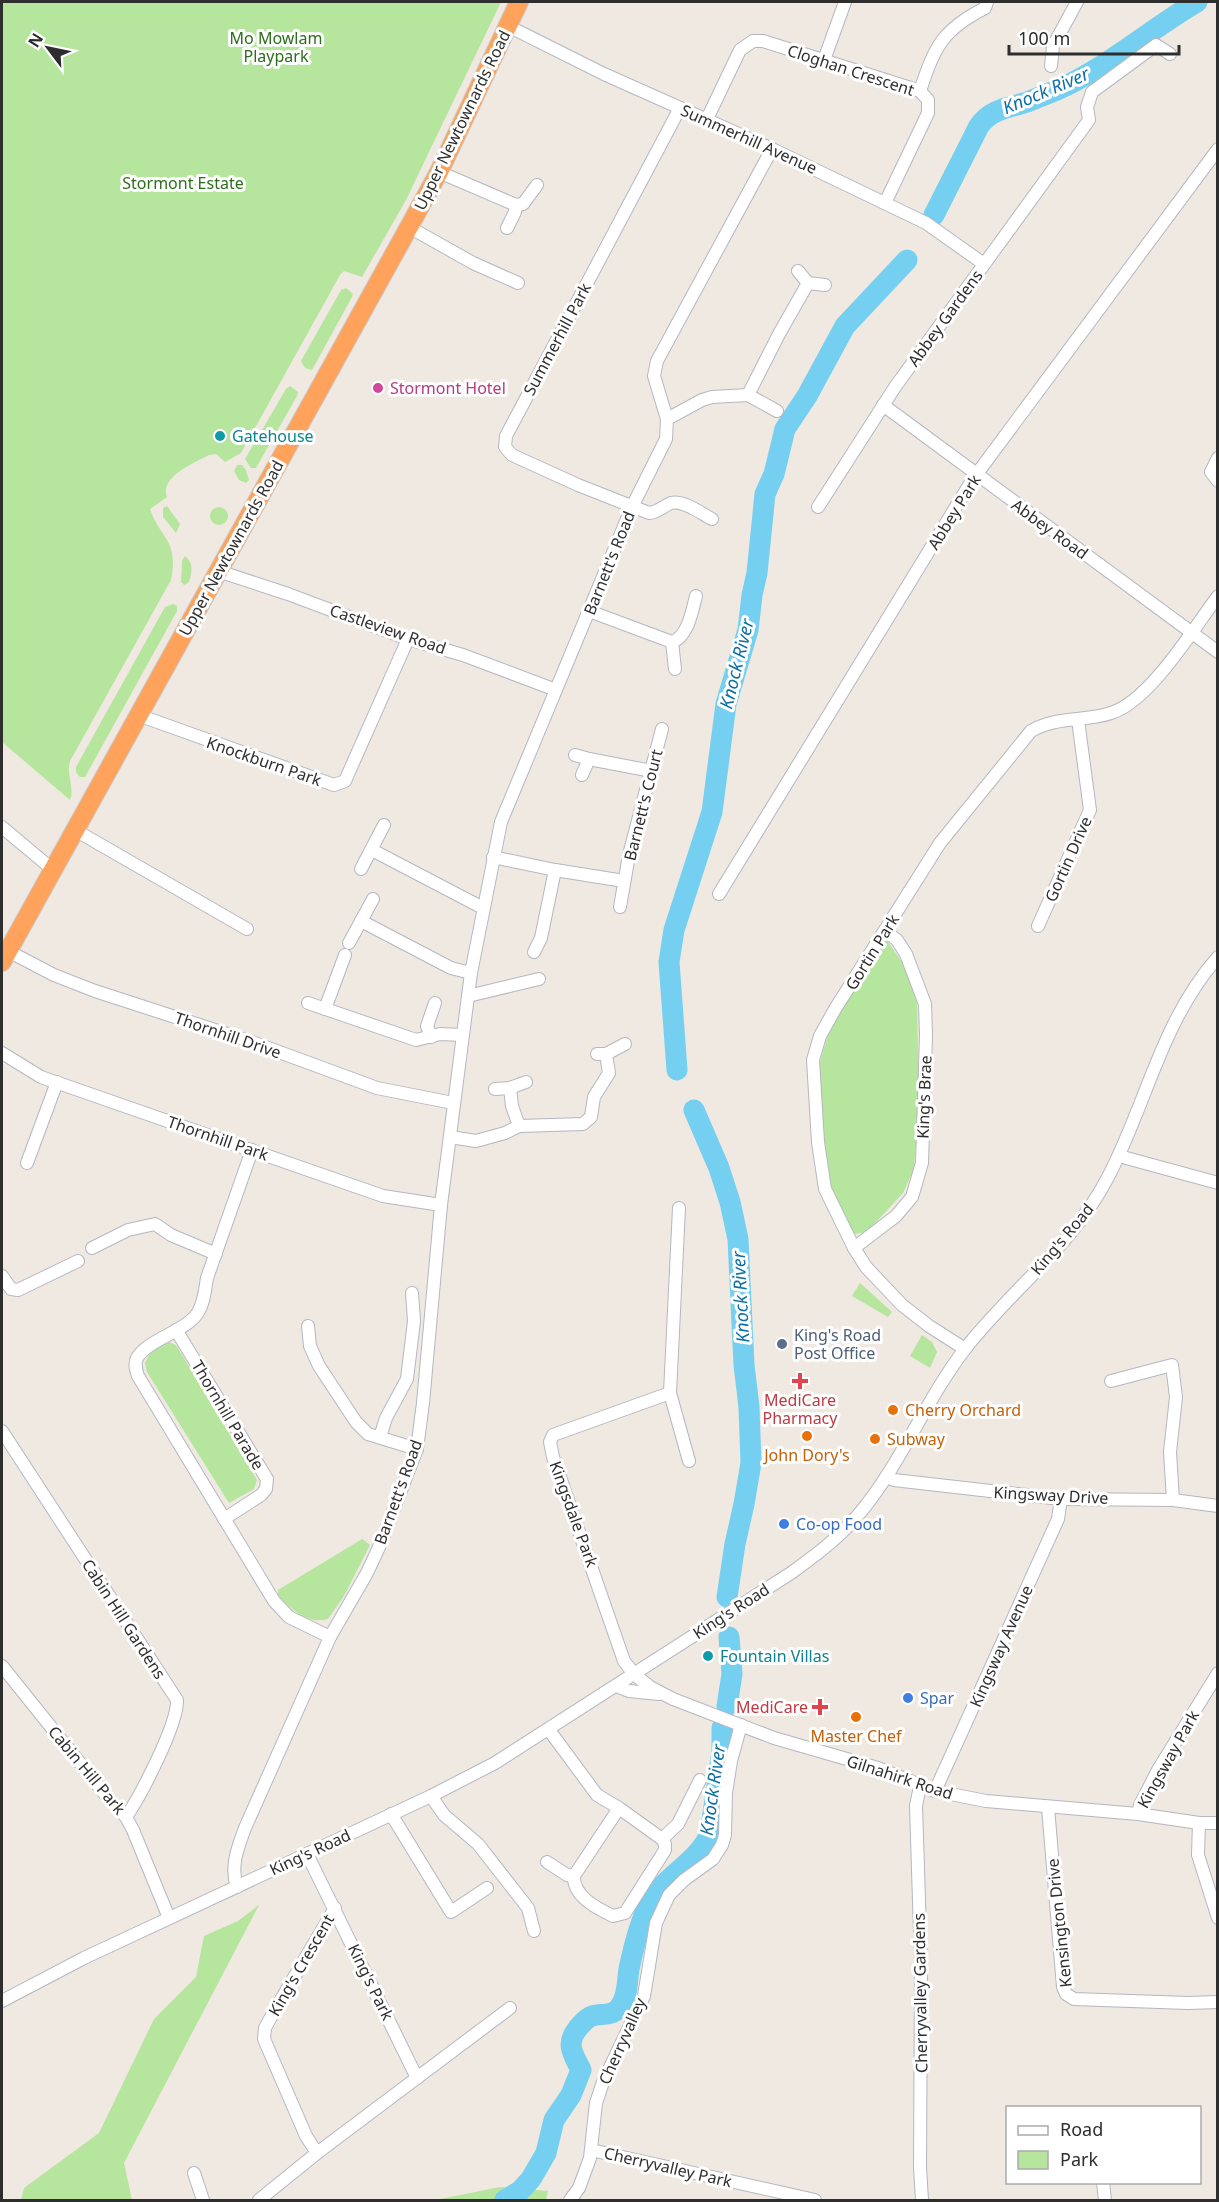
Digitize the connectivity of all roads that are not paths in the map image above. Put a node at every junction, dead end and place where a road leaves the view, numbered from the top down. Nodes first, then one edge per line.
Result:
1 (519, 2) edge
2 (844, 2) edge
3 (987, 2) edge
4 (1077, 2) edge
5 (508, 26) junction
6 (1170, 54) dead end
7 (824, 60) junction
8 (1051, 66) dead end
9 (920, 91) junction
10 (680, 108) junction
11 (707, 119) junction
12 (772, 149) junction
13 (1218, 149) edge
14 (439, 172) junction
15 (537, 185) dead end
16 (885, 203) junction
17 (516, 205) junction
18 (409, 227) junction
19 (507, 228) dead end
20 (984, 264) junction
21 (798, 271) dead end
22 (518, 283) dead end
23 (808, 283) junction
24 (825, 285) dead end
25 (748, 395) junction
26 (883, 405) junction
27 (777, 411) dead end
28 (667, 419) junction
29 (1218, 458) edge
30 (976, 475) junction
31 (1218, 481) edge
32 (632, 507) junction
33 (818, 507) dead end
34 (712, 519) dead end
35 (218, 571) junction
36 (696, 596) dead end
37 (1218, 596) edge
38 (589, 611) junction
39 (1191, 632) junction
40 (408, 639) junction
41 (672, 642) junction
42 (1218, 652) edge
43 (675, 669) dead end
44 (556, 690) junction
45 (138, 715) junction
46 (1078, 720) junction
47 (662, 729) dead end
48 (575, 754) dead end
49 (589, 759) junction
50 (652, 771) junction
51 (582, 775) dead end
52 (384, 825) dead end
53 (2, 827) edge
54 (75, 830) junction
55 (372, 850) junction
56 (493, 857) junction
57 (52, 869) junction
58 (362, 869) dead end
59 (555, 870) junction
60 (624, 882) junction
61 (719, 894) dead end
62 (373, 899) dead end
63 (620, 907) dead end
64 (483, 908) junction
65 (361, 921) junction
66 (1038, 926) dead end
67 (247, 929) dead end
68 (885, 931) junction
69 (534, 952) dead end
70 (5, 956) edge
71 (1218, 957) edge
72 (471, 973) junction
73 (539, 979) dead end
74 (468, 996) junction
75 (435, 1002) dead end
76 (308, 1003) dead end
77 (325, 1009) junction
78 (462, 1035) junction
79 (431, 1037) junction
80 (625, 1044) dead end
81 (2, 1053) edge
82 (57, 1082) junction
83 (526, 1082) dead end
84 (510, 1088) junction
85 (495, 1089) dead end
86 (453, 1103) junction
87 (519, 1126) junction
88 (450, 1137) junction
89 (252, 1150) junction
90 (1119, 1156) junction
91 (27, 1163) dead end
92 (1218, 1183) edge
93 (441, 1205) junction
94 (679, 1208) dead end
95 (92, 1248) dead end
96 (854, 1248) junction
97 (216, 1254) junction
98 (78, 1260) dead end
99 (2, 1276) edge
100 (412, 1293) dead end
101 (308, 1326) dead end
102 (176, 1330) junction
103 (965, 1349) junction
104 (1111, 1381) dead end
105 (670, 1393) junction
106 (2, 1431) edge
107 (380, 1437) junction
108 (417, 1449) junction
109 (689, 1461) dead end
110 (886, 1477) junction
111 (1061, 1499) junction
112 (1173, 1500) junction
113 (1218, 1506) edge
114 (224, 1519) junction
115 (330, 1637) junction
116 (2, 1666) edge
117 (1218, 1673) edge
118 (634, 1674) junction
119 (616, 1686) junction
120 (660, 1694) junction
121 (741, 1725) junction
122 (549, 1730) junction
123 (700, 1780) dead end
124 (920, 1786) junction
125 (935, 1791) junction
126 (431, 1796) junction
127 (1048, 1807) junction
128 (619, 1808) junction
129 (391, 1814) junction
130 (1138, 1814) junction
131 (126, 1817) junction
132 (1199, 1823) junction
133 (1218, 1823) edge
134 (662, 1839) junction
135 (308, 1854) junction
136 (547, 1862) dead end
137 (574, 1876) junction
138 (237, 1887) junction
139 (488, 1888) dead end
140 (335, 1908) junction
141 (169, 1918) junction
142 (1218, 1918) edge
143 (534, 1931) dead end
144 (2, 2001) edge
145 (1218, 2002) edge
146 (510, 2007) dead end
147 (417, 2078) junction
148 (591, 2150) junction
149 (317, 2153) junction
150 (194, 2173) dead end
151 (1103, 2184) edge
152 (203, 2200) edge
153 (259, 2200) edge
154 (570, 2200) edge
155 (815, 2200) edge
156 (922, 2200) edge
157 (1105, 2200) edge

1 - 5 highway, Upper Newtownards Road
2 - 7 street
3 - 9 street
4 - 8 street
5 - 10 street, Summerhill Avenue
5 - 14 highway, Upper Newtownards Road
6 - 20 street, Abbey Gardens
7 - 9 street, Cloghan Crescent
7 - 11 street, Cloghan Crescent
9 - 16 street, Cloghan Crescent
10 - 11 street, Summerhill Avenue
10 - 32 street, Summerhill Park
11 - 12 street, Summerhill Avenue
12 - 16 street, Summerhill Avenue
12 - 28 street, Barnett's Road
13 - 30 street, Abbey Park
14 - 17 street
14 - 18 highway, Upper Newtownards Road
15 - 17 street
16 - 20 street, Summerhill Avenue
17 - 19 street
18 - 22 street
18 - 35 highway, Upper Newtownards Road
20 - 26 street, Abbey Gardens
21 - 23 street
23 - 24 street
23 - 25 street
25 - 27 street
25 - 28 street
26 - 30 street, Abbey Road
26 - 33 street, Abbey Gardens
28 - 32 street, Barnett's Road
29 - 31 street
30 - 39 street, Abbey Road
30 - 61 street, Abbey Park
32 - 34 street
32 - 38 street, Barnett's Road
35 - 40 street, Castleview Road
35 - 45 highway, Upper Newtownards Road
36 - 41 street
37 - 39 street, Gortin Park
38 - 41 street
38 - 44 street, Barnett's Road
39 - 42 street, Abbey Road
39 - 46 street, Gortin Park
40 - 44 street, Castleview Road
40 - 45 street, Knockburn Park
41 - 43 street
44 - 56 street, Barnett's Road
45 - 54 highway, Upper Newtownards Road
46 - 66 street, Gortin Drive
46 - 68 street, Gortin Park
47 - 50 street, Barnett's Court
48 - 49 street
49 - 50 street
49 - 51 street
50 - 60 street, Barnett's Court
52 - 55 street
53 - 57 street
54 - 57 highway, Upper Newtownards Road
54 - 67 street
55 - 58 street
55 - 64 street
56 - 59 street, Barnett's Court
56 - 64 street, Barnett's Road
57 - 70 highway, Upper Newtownards Road
59 - 60 street, Barnett's Court
59 - 69 street
60 - 63 street, Barnett's Court
62 - 65 street
64 - 72 street, Barnett's Road
65 - 72 street
65 - 77 street
68 - 96 street, Gortin Park
68 - 96 street, King's Brae
70 - 86 street, Thornhill Drive
71 - 90 street, King's Road
72 - 74 street, Barnett's Road
73 - 74 street
74 - 78 street, Barnett's Road
75 - 79 street
76 - 77 street
77 - 79 street
78 - 79 street
78 - 86 street, Barnett's Road
80 - 87 street
81 - 82 street, Thornhill Park
82 - 89 street, Thornhill Park
82 - 91 street
83 - 84 street
84 - 85 street
84 - 87 street
86 - 88 street, Barnett's Road
87 - 88 street
88 - 93 street, Barnett's Road
89 - 93 street, Thornhill Park
89 - 97 street
90 - 92 street
90 - 103 street, King's Road
93 - 108 street, Barnett's Road
94 - 105 street
95 - 97 street
96 - 103 street, Gortin Park
97 - 102 street
98 - 99 street
100 - 107 street
101 - 107 street
102 - 114 street
102 - 114 street, Thornhill Parade
103 - 110 street, King's Road
104 - 112 street
105 - 109 street
105 - 118 street, Kingsdale Park
106 - 131 street, Cabin Hill Gardens
107 - 108 street
108 - 115 street, Barnett's Road
110 - 111 street, Kingsway Drive
110 - 118 street, King's Road
111 - 112 street, Kingsway Drive
111 - 125 street, Kingsway Avenue
112 - 113 street, Kingsway Drive
114 - 115 street
115 - 138 street, Barnett's Road
116 - 131 street, Cabin Hill Park
117 - 130 street, Kingsway Park
118 - 119 street, King's Road
118 - 120 street, Gilnahirk Road
119 - 120 street
119 - 122 street, King's Road
120 - 121 street, Gilnahirk Road
121 - 124 street, Gilnahirk Road
121 - 148 street, Cherryvalley
122 - 126 street, King's Road
122 - 128 street
123 - 134 street
124 - 125 street, Gilnahirk Road
124 - 156 street, Cherryvalley Gardens
125 - 127 street, Gilnahirk Road
126 - 129 street, King's Road
126 - 143 street
127 - 130 street, Gilnahirk Road
127 - 145 street, Kensington Drive
128 - 134 street
128 - 137 street
129 - 135 street, King's Road
129 - 139 street
130 - 132 street, Gilnahirk Road
131 - 141 street, Cabin Hill Park
132 - 133 street, Gilnahirk Road
132 - 142 street
134 - 137 street
135 - 138 street, King's Road
135 - 140 street, King's Park
136 - 137 street
138 - 141 street, King's Road
140 - 147 street, King's Park
140 - 149 street, King's Crescent
141 - 144 street, King's Road
146 - 147 street
147 - 149 street
148 - 154 street, Cherryvalley
148 - 155 street, Cherryvalley Park
149 - 153 street
150 - 152 street
151 - 157 street

